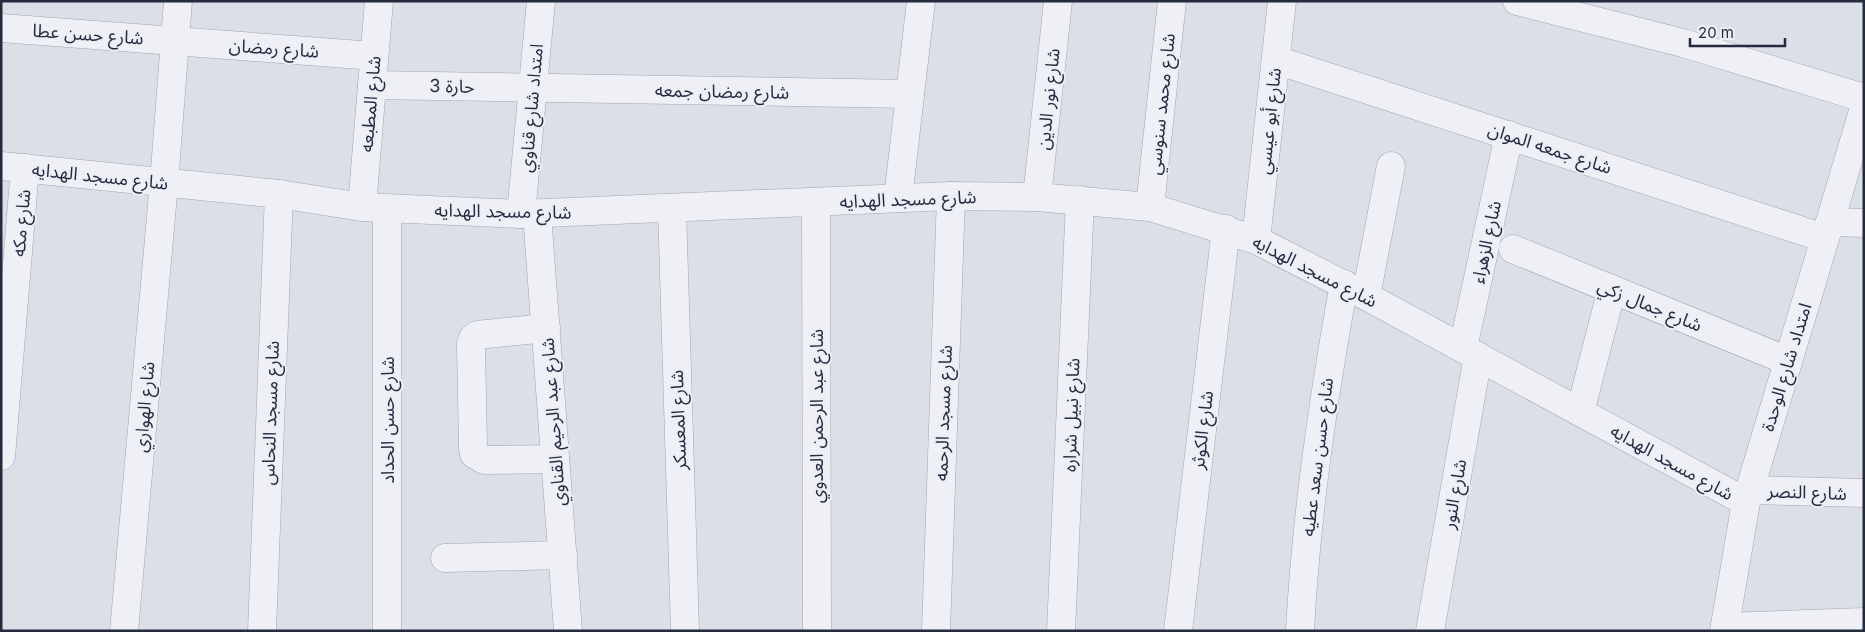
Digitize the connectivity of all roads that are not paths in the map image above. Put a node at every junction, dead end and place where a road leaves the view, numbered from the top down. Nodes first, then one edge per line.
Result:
1 (178, 1) edge
2 (378, 1) edge
3 (541, 1) edge
4 (921, 1) edge
5 (1058, 1) edge
6 (1172, 1) edge
7 (1282, 1) edge
8 (1517, 1) edge
9 (1, 28) edge
10 (175, 41) junction
11 (374, 56) junction
12 (1276, 60) junction
13 (372, 85) junction
14 (533, 88) junction
15 (910, 94) junction
16 (1864, 98) edge
17 (1864, 108) edge
18 (1509, 135) junction
19 (1391, 166) dead end
20 (13, 167) edge
21 (164, 183) junction
22 (279, 194) junction
23 (951, 196) junction
24 (1038, 197) junction
25 (898, 198) junction
26 (1080, 200) junction
27 (816, 202) junction
28 (1150, 207) junction
29 (374, 208) junction
30 (672, 208) junction
31 (529, 214) junction
32 (1864, 223) edge
33 (1226, 229) junction
34 (1827, 230) junction
35 (1256, 240) junction
36 (1513, 248) dead end
37 (9, 278) edge
38 (1612, 289) junction
39 (1355, 290) junction
40 (546, 328) junction
41 (1471, 352) junction
42 (1788, 360) junction
43 (4, 388) edge
44 (1580, 412) junction
45 (1, 456) edge
46 (555, 459) junction
47 (1864, 493) edge
48 (1747, 496) junction
49 (563, 555) junction
50 (445, 558) dead end
51 (1864, 622) edge
52 (1724, 629) edge
53 (124, 631) edge
54 (262, 631) edge
55 (387, 631) edge
56 (568, 631) edge
57 (684, 631) edge
58 (817, 631) edge
59 (936, 631) edge
60 (1062, 631) edge
61 (1178, 631) edge
62 (1300, 631) edge
63 (1430, 631) edge

1 - 10 street
2 - 11 street, شارع المطبعه
3 - 14 street, امتداد شارع قناوي
4 - 15 street
5 - 24 street, شارع نور الدين
6 - 28 street, شارع محمد سنوسي
7 - 12 street, شارع أبو عيسي
8 - 16 street
9 - 10 street, شارع حسن عطا
10 - 11 street, شارع رمضان
10 - 21 street
11 - 13 street, شارع المطبعه
12 - 18 street, شارع جمعه الموان
12 - 35 street, شارع أبو عيسي
13 - 14 street, حارة 3
13 - 29 street, شارع المطبعه
14 - 15 street, شارع رمضان جمعه
14 - 31 street, امتداد شارع قناوي
15 - 25 street
17 - 34 street, امتداد شارع الوحدة
18 - 34 street, شارع جمعه الموان
18 - 41 street, شارع الزهراء
19 - 39 street, شارع حسن سعد عطيه
20 - 21 street, شارع مسجد الهدايه
20 - 37 street, شارع مكه
21 - 22 street, شارع مسجد الهدايه
21 - 53 street, شارع الهواري
22 - 29 street, شارع مسجد الهدايه
22 - 54 street, شارع مسجد النحاس
23 - 24 street, شارع مسجد الهدايه
23 - 25 street, شارع مسجد الهدايه
23 - 59 street, شارع مسجد الرحمه
24 - 26 street, شارع مسجد الهدايه
25 - 27 street, شارع مسجد الهدايه
26 - 28 street, شارع مسجد الهدايه
26 - 60 street, شارع نبيل شراره
27 - 30 street, شارع مسجد الهدايه
27 - 58 street, شارع عبد الرحمن العدوي
28 - 33 street, شارع مسجد الهدايه
29 - 31 street, شارع مسجد الهدايه
29 - 55 street, شارع حسن الحداد
30 - 31 street, شارع مسجد الهدايه
30 - 57 street, شارع المعسكر
31 - 40 street, شارع عبد الرحيم القناوي
32 - 34 street, شارع جمعه الموان
33 - 35 street, شارع مسجد الهدايه
33 - 61 street, شارع الكوثر
34 - 42 street, امتداد شارع الوحدة
35 - 39 street, شارع مسجد الهدايه
36 - 38 street, شارع جمال زكي
37 - 43 street, شارع مكه
38 - 42 street, شارع جمال زكي
38 - 44 street
39 - 41 street, شارع مسجد الهدايه
39 - 62 street, شارع حسن سعد عطيه
40 - 46 street, شارع عبد الرحيم القناوي
40 - 46 street
41 - 44 street, شارع مسجد الهدايه
41 - 63 street, شارع النور
42 - 48 street, امتداد شارع الوحدة
43 - 45 street, شارع مكه
44 - 48 street, شارع مسجد الهدايه
46 - 49 street, شارع عبد الرحيم القناوي
47 - 48 street, شارع النصر
48 - 52 street, امتداد شارع الوحدة
49 - 50 street
49 - 56 street, شارع عبد الرحيم القناوي
51 - 52 street

